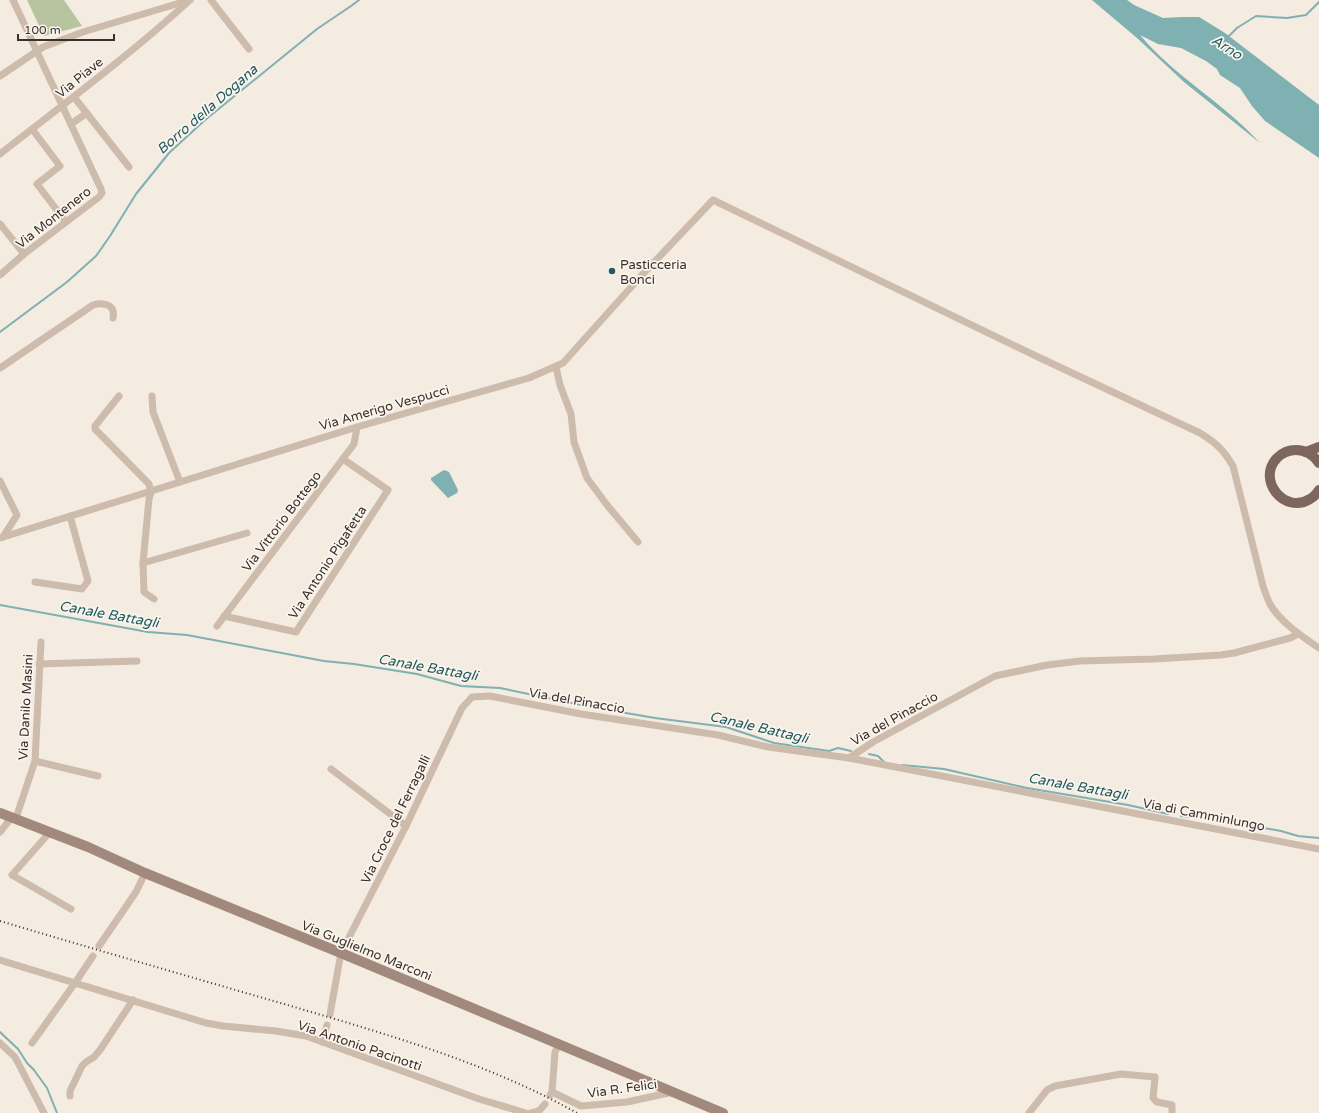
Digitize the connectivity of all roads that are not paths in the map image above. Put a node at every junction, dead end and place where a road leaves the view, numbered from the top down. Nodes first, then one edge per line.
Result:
1 (13, 0) edge
2 (190, 0) edge
3 (211, 0) edge
4 (248, 48) dead end
5 (36, 51) junction
6 (0, 76) edge
7 (74, 97) junction
8 (62, 105) junction
9 (87, 113) junction
10 (71, 124) junction
11 (32, 129) junction
12 (0, 154) edge
13 (130, 167) dead end
14 (66, 222) junction
15 (0, 224) edge
16 (24, 254) junction
17 (0, 275) edge
18 (113, 318) dead end
19 (556, 367) junction
20 (0, 368) edge
21 (119, 396) dead end
22 (152, 396) dead end
23 (357, 427) junction
24 (1319, 447) edge
25 (1306, 452) junction
26 (343, 459) junction
27 (1319, 460) edge
28 (0, 481) edge
29 (180, 482) junction
30 (1319, 490) edge
31 (151, 492) junction
32 (1315, 501) edge
33 (70, 516) junction
34 (247, 533) dead end
35 (2, 538) edge
36 (638, 542) dead end
37 (143, 563) junction
38 (35, 582) dead end
39 (154, 599) dead end
40 (224, 616) junction
41 (217, 626) dead end
42 (1298, 634) junction
43 (40, 642) dead end
44 (1319, 648) edge
45 (138, 661) dead end
46 (39, 664) junction
47 (472, 696) joint
48 (849, 758) junction
49 (35, 761) junction
50 (331, 769) dead end
51 (98, 776) dead end
52 (0, 813) edge
53 (14, 818) junction
54 (406, 826) junction
55 (0, 832) edge
56 (50, 832) junction
57 (1319, 849) edge
58 (145, 873) junction
59 (71, 909) dead end
60 (99, 946) dead end
61 (341, 953) junction
62 (93, 956) dead end
63 (0, 960) edge
64 (75, 983) junction
65 (133, 1000) junction
66 (330, 1014) dead end
67 (327, 1025) dead end
68 (322, 1042) junction
69 (0, 1043) edge
70 (32, 1043) dead end
71 (559, 1044) junction
72 (673, 1092) junction
73 (70, 1096) dead end
74 (545, 1104) dead end
75 (44, 1113) edge
76 (526, 1113) edge
77 (531, 1113) edge
78 (723, 1113) edge
79 (1029, 1113) edge
80 (1172, 1113) edge

1 - 5 street, Via Montenero
2 - 5 street
2 - 7 street, Via Piave
3 - 4 street
5 - 6 street
5 - 8 street, Via Montenero
7 - 8 street, Via Piave
7 - 9 street
8 - 10 street, Via Montenero
8 - 11 street, Via Piave
9 - 10 street
9 - 13 street
10 - 14 street, Via Montenero
11 - 12 street, Via Piave
11 - 14 street
14 - 16 street, Via Montenero
15 - 16 street
16 - 17 street, Via Montenero
18 - 20 street
19 - 23 street, Via Amerigo Vespucci
19 - 36 street
19 - 42 street, Via Amerigo Vespucci
21 - 31 street
22 - 29 street
23 - 26 street, Via Vittorio Bottego
23 - 29 street, Via Amerigo Vespucci
24 - 25 main road
25 - 27 main road
25 - 32 main road
26 - 40 street, Via Vittorio Bottego
26 - 40 street, Via Antonio Pigafetta
28 - 35 street
29 - 31 street, Via Amerigo Vespucci
30 - 32 main road
31 - 33 street, Via Amerigo Vespucci
31 - 37 street
33 - 35 street, Via Amerigo Vespucci
33 - 38 street
34 - 37 street
37 - 39 street
40 - 41 street, Via Vittorio Bottego
42 - 44 street
42 - 48 street, Via del Pinaccio
43 - 46 street, Via Danilo Masini
45 - 46 street
46 - 49 street, Via Danilo Masini
47 - 48 street, Via del Pinaccio
47 - 54 street, Via Croce del Ferragalli
48 - 57 street, Via di Camminlungo
49 - 51 street
49 - 53 street, Via Danilo Masini
50 - 54 street
52 - 53 street, Via Guglielmo Marconi
53 - 55 street
53 - 56 street, Via Guglielmo Marconi
54 - 61 street, Via Croce del Ferragalli
56 - 58 street, Via Guglielmo Marconi
56 - 59 street
58 - 60 street
58 - 61 street, Via Guglielmo Marconi
61 - 66 street, Via Croce del Ferragalli
61 - 71 street, Via Guglielmo Marconi
62 - 64 street
63 - 64 street, Via Antonio Pacinotti
64 - 65 street, Via Antonio Pacinotti
64 - 70 street
65 - 68 street, Via Antonio Pacinotti
65 - 73 street
67 - 68 street
68 - 76 street, Via Antonio Pacinotti
69 - 75 street
71 - 72 street, Via Guglielmo Marconi
71 - 72 street, Via R. Felici
72 - 78 street, Via Guglielmo Marconi
74 - 77 street
79 - 80 street

